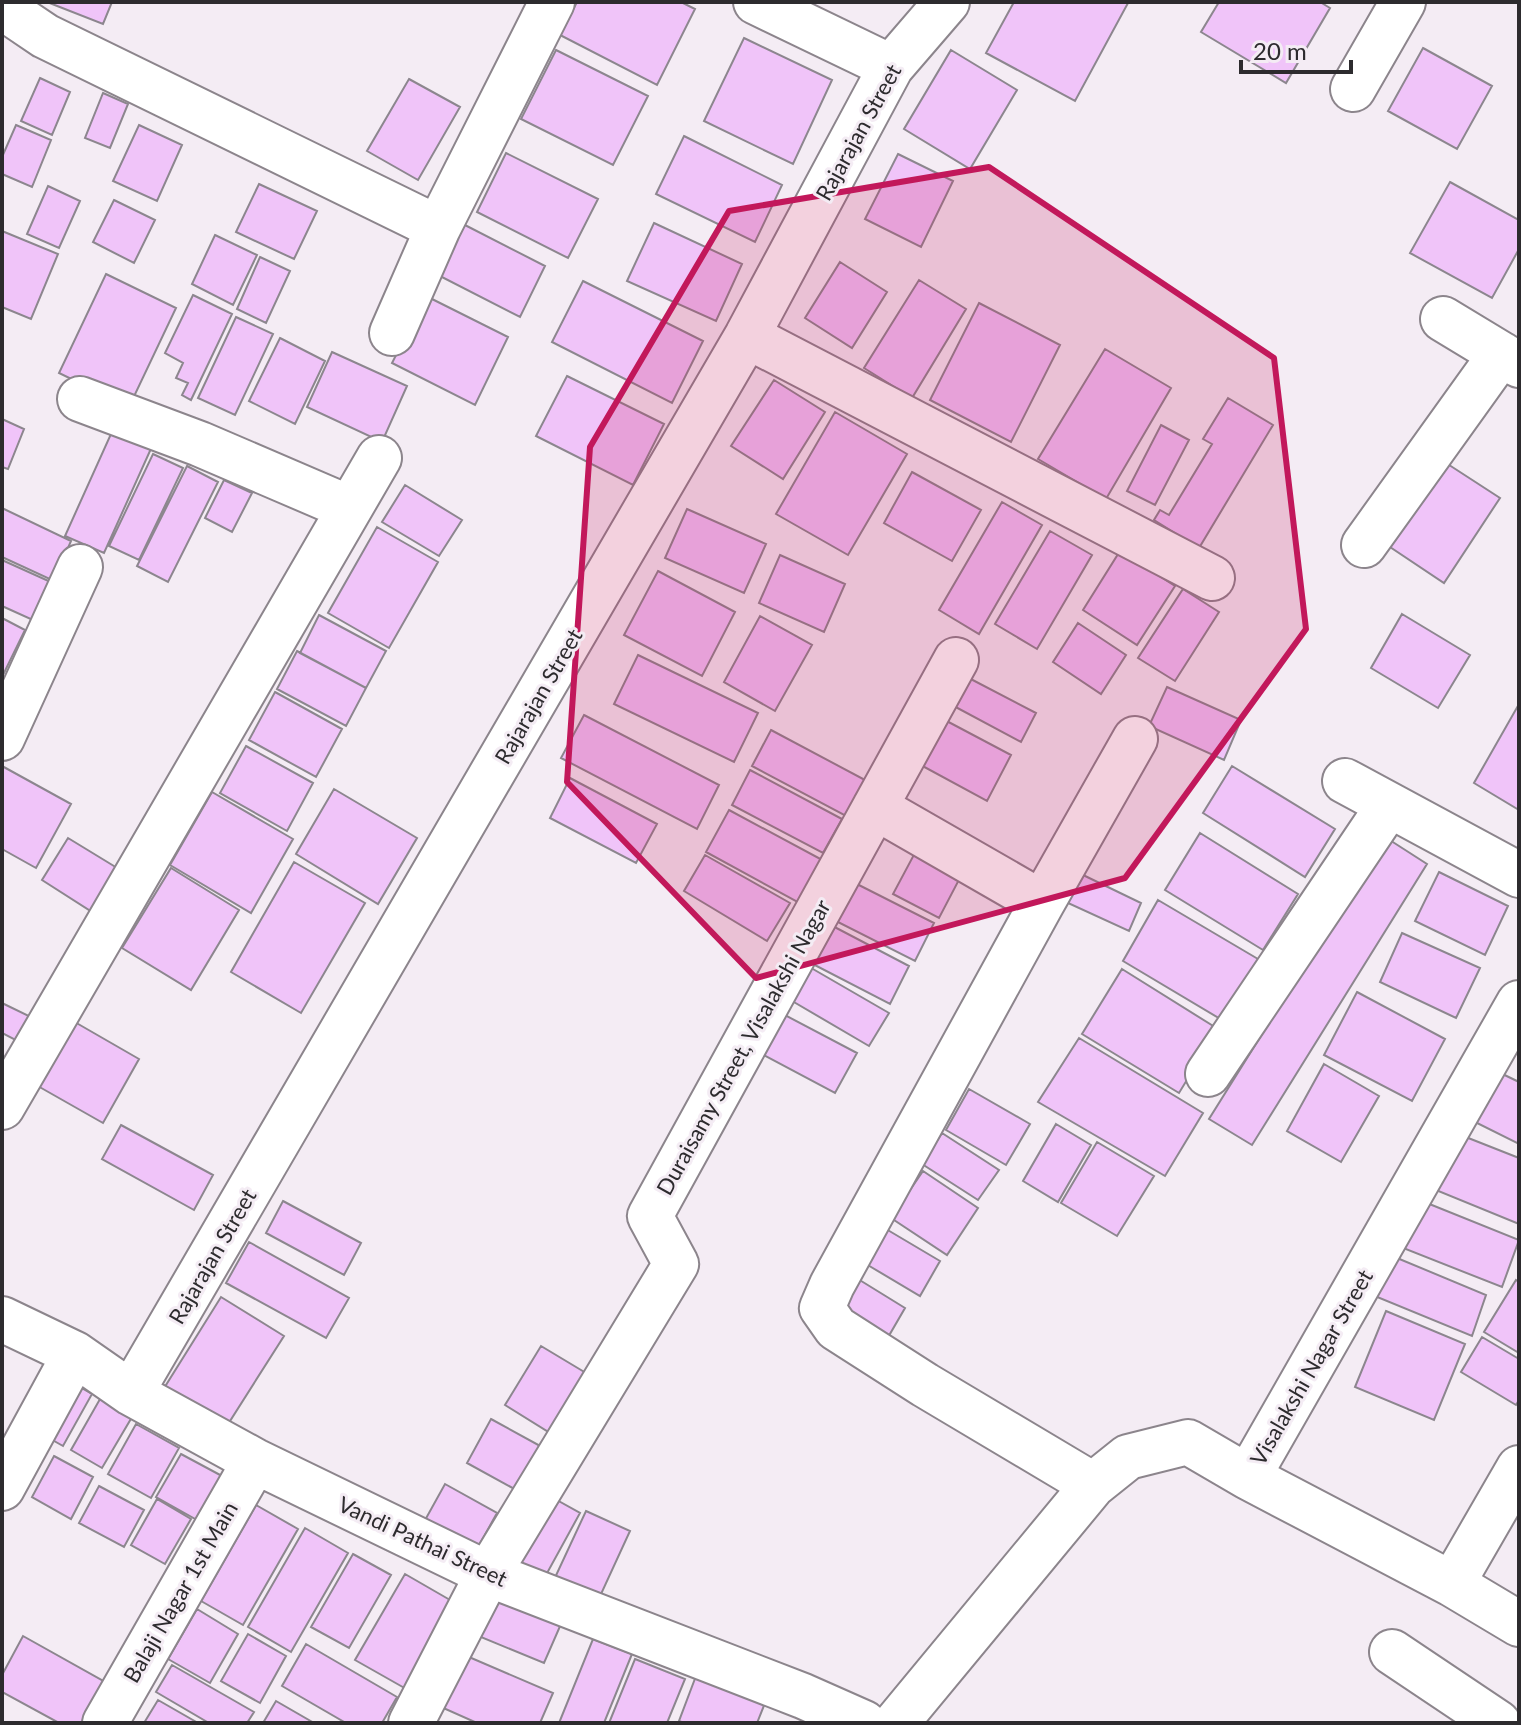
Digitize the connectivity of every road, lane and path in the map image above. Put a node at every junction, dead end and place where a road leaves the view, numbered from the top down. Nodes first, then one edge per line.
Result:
1 (552, 2) edge
2 (756, 2) edge
3 (947, 2) edge
4 (1403, 2) edge
5 (2, 7) edge
6 (891, 67) junction
7 (1353, 89) dead end
8 (438, 228) junction
9 (1443, 319) dead end
10 (392, 333) dead end
11 (747, 336) junction
12 (1510, 359) edge
13 (80, 399) dead end
14 (379, 458) dead end
15 (349, 508) junction
16 (1364, 545) dead end
17 (80, 567) dead end
18 (1212, 578) dead end
19 (956, 660) dead end
20 (3, 734) edge
21 (1135, 739) dead end
22 (1345, 781) dead end
23 (1389, 805) junction
24 (875, 807) junction
25 (1519, 875) edge
26 (1042, 903) junction
27 (1519, 1003) edge
28 (1208, 1074) dead end
29 (2, 1107) edge
30 (2, 1319) edge
31 (75, 1354) junction
32 (131, 1393) junction
33 (255, 1461) junction
34 (1519, 1468) edge
35 (1248, 1477) junction
36 (1093, 1485) junction
37 (2, 1488) edge
38 (488, 1574) junction
39 (1452, 1584) junction
40 (1519, 1624) edge
41 (1392, 1652) dead end
42 (797, 1710) edge
43 (105, 1723) edge
44 (411, 1723) edge
45 (864, 1723) edge
46 (896, 1723) edge
47 (1498, 1723) edge

1 - 8 street
2 - 6 street
3 - 6 street, Rajarajan Street
4 - 7 street
5 - 8 street
6 - 11 street, Rajarajan Street
8 - 10 street
9 - 12 street
11 - 18 street
11 - 32 street, Rajarajan Street
12 - 16 street
13 - 15 street
14 - 15 street
15 - 29 street
17 - 20 street
19 - 24 street, Duraisamy Street, Visalakshi Nagar
21 - 26 street
22 - 23 street
23 - 25 street
23 - 28 street
24 - 26 street
24 - 38 street, Duraisamy Street, Visalakshi Nagar
26 - 36 street
27 - 35 street, Visalakshi Nagar Street
30 - 31 street, Vandi Pathai Street
31 - 32 street, Vandi Pathai Street
31 - 37 street
32 - 33 street, Vandi Pathai Street
33 - 38 street, Vandi Pathai Street
33 - 43 street, Balaji Nagar 1st Main
34 - 39 street
35 - 36 street, Visalakshi Nagar Street
35 - 39 street
36 - 46 street, Visalakshi Nagar Street
38 - 42 street, Vandi Pathai Street
38 - 44 street, Duraisamy Street, Visalakshi Nagar
39 - 40 street
41 - 47 street
42 - 45 street, Vandi Pathai Street

